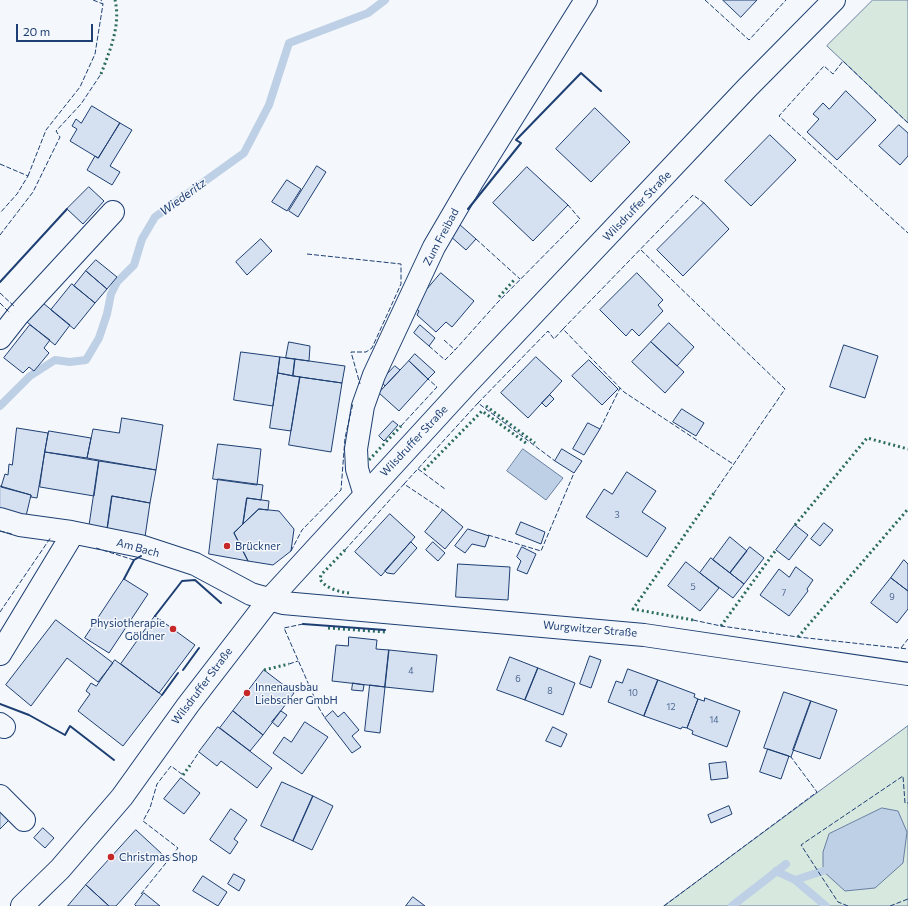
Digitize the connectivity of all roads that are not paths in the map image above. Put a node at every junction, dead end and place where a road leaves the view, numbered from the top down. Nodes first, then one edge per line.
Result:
1 (586, 0) edge
2 (834, 0) edge
3 (113, 212) dead end
4 (0, 338) edge
5 (365, 495) junction
6 (0, 518) edge
7 (69, 540) dead end
8 (269, 600) junction
9 (0, 654) edge
10 (908, 674) edge
11 (0, 796) edge
12 (24, 820) dead end
13 (22, 906) edge

1 - 5 main road, Zum Freibad
2 - 5 main road, Wilsdruffer Straße
3 - 4 main road
5 - 8 main road, Wilsdruffer Straße
6 - 8 main road, Am Bach
7 - 9 main road
8 - 10 main road, Wurgwitzer Straße
8 - 13 main road, Wilsdruffer Straße
11 - 12 main road

